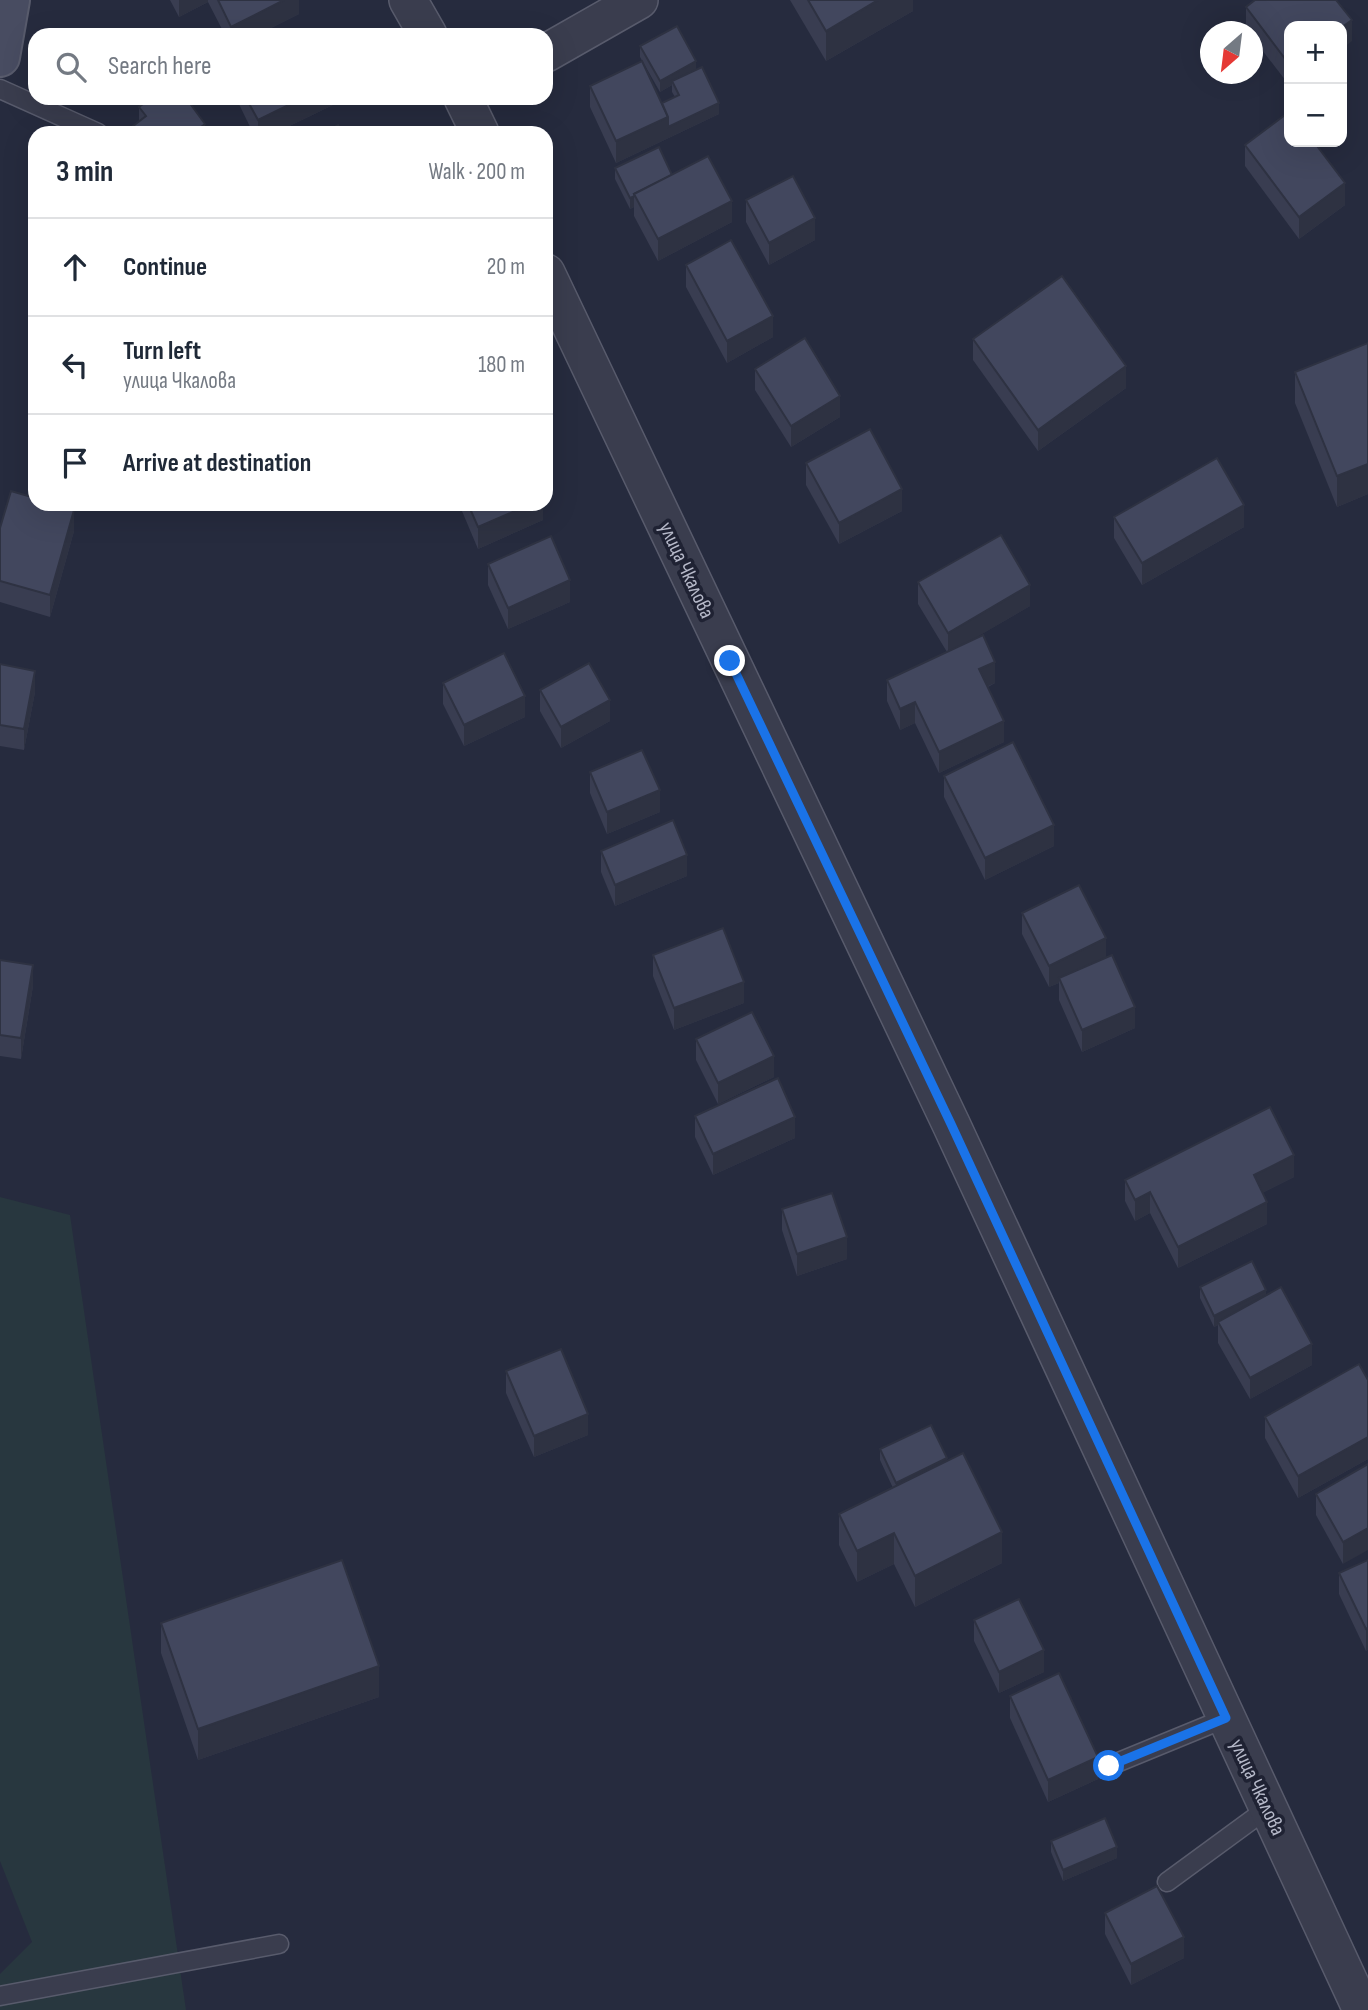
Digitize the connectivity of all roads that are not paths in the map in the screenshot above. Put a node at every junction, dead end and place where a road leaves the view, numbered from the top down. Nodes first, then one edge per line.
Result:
1 (10, 0) edge
2 (408, 0) edge
3 (639, 0) edge
4 (424, 28) edge
5 (553, 49) edge
6 (0, 57) edge
7 (0, 89) edge
8 (28, 102) edge
9 (36, 105) edge
10 (468, 105) edge
11 (82, 126) edge
12 (477, 126) edge
13 (553, 288) edge
14 (1226, 1718) junction
15 (1109, 1766) dead end
16 (1268, 1808) junction
17 (1167, 1882) dead end
18 (278, 1944) dead end
19 (0, 1996) edge
20 (1362, 2010) edge

1 - 6 main road
2 - 4 street
3 - 5 street
7 - 8 lane
9 - 11 lane
10 - 12 street
13 - 14 street, улица Чкалова
14 - 15 lane
14 - 16 street, улица Чкалова
16 - 17 lane
16 - 20 street, улица Чкалова
18 - 19 lane

